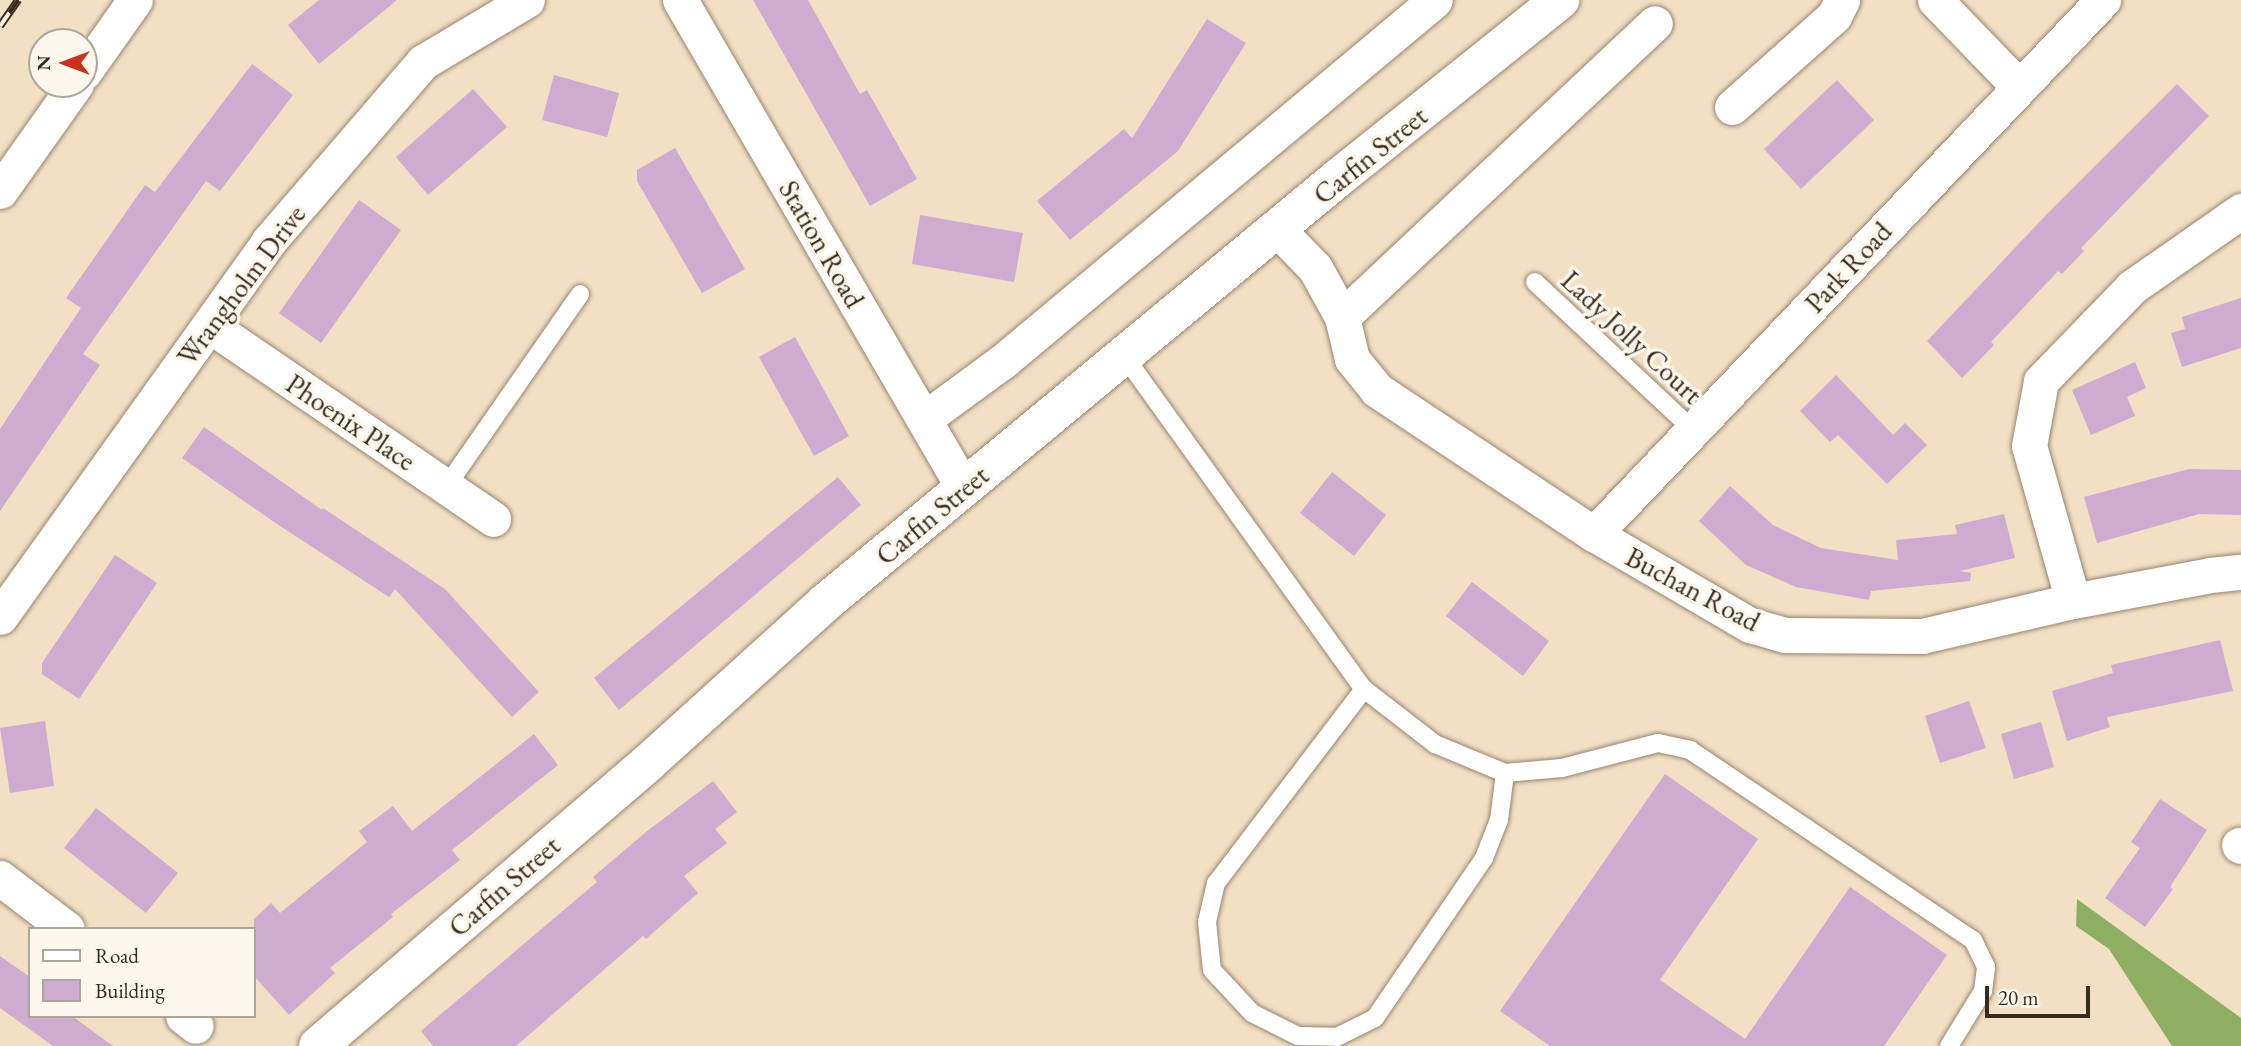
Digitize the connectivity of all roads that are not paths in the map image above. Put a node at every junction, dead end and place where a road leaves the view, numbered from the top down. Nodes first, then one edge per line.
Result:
1 (135, 0) edge
2 (527, 0) edge
3 (680, 0) edge
4 (1435, 0) edge
5 (1559, 0) edge
6 (1842, 0) edge
7 (1935, 0) edge
8 (2103, 0) edge
9 (1656, 23) dead end
10 (98, 52) edge
11 (2019, 87) junction
12 (66, 98) edge
13 (1732, 107) dead end
14 (0, 191) edge
15 (2241, 211) edge
16 (1278, 230) junction
17 (1535, 282) dead end
18 (580, 294) dead end
19 (1342, 317) junction
20 (209, 326) junction
21 (1125, 357) junction
22 (924, 419) junction
23 (1693, 430) junction
24 (446, 487) junction
25 (963, 488) junction
26 (493, 519) dead end
27 (1594, 534) junction
28 (2241, 572) edge
29 (2073, 601) junction
30 (0, 617) edge
31 (1364, 689) junction
32 (1505, 773) junction
33 (0, 878) edge
34 (64, 927) edge
35 (318, 1046) edge
36 (1949, 1046) edge

1 - 10 street
2 - 20 street, Wrangholm Drive
3 - 22 street, Station Road
4 - 22 street
5 - 16 main road, Carfin Street
6 - 13 street
7 - 11 street
8 - 11 street, Park Road
9 - 19 street
11 - 23 street, Park Road
12 - 14 street
15 - 29 street
16 - 19 street, Buchan Road
16 - 21 main road, Carfin Street
17 - 23 lane, Lady Jolly Court
18 - 24 lane
19 - 27 street, Buchan Road
20 - 24 street, Phoenix Place
20 - 30 street, Wrangholm Drive
21 - 25 main road, Carfin Street
21 - 31 lane
22 - 25 street, Station Road
23 - 27 street, Park Road
24 - 26 street, Phoenix Place
25 - 35 main road, Carfin Street
27 - 29 street, Buchan Road
28 - 29 street, Buchan Road
31 - 32 lane
31 - 32 lane
32 - 36 lane
33 - 34 street

